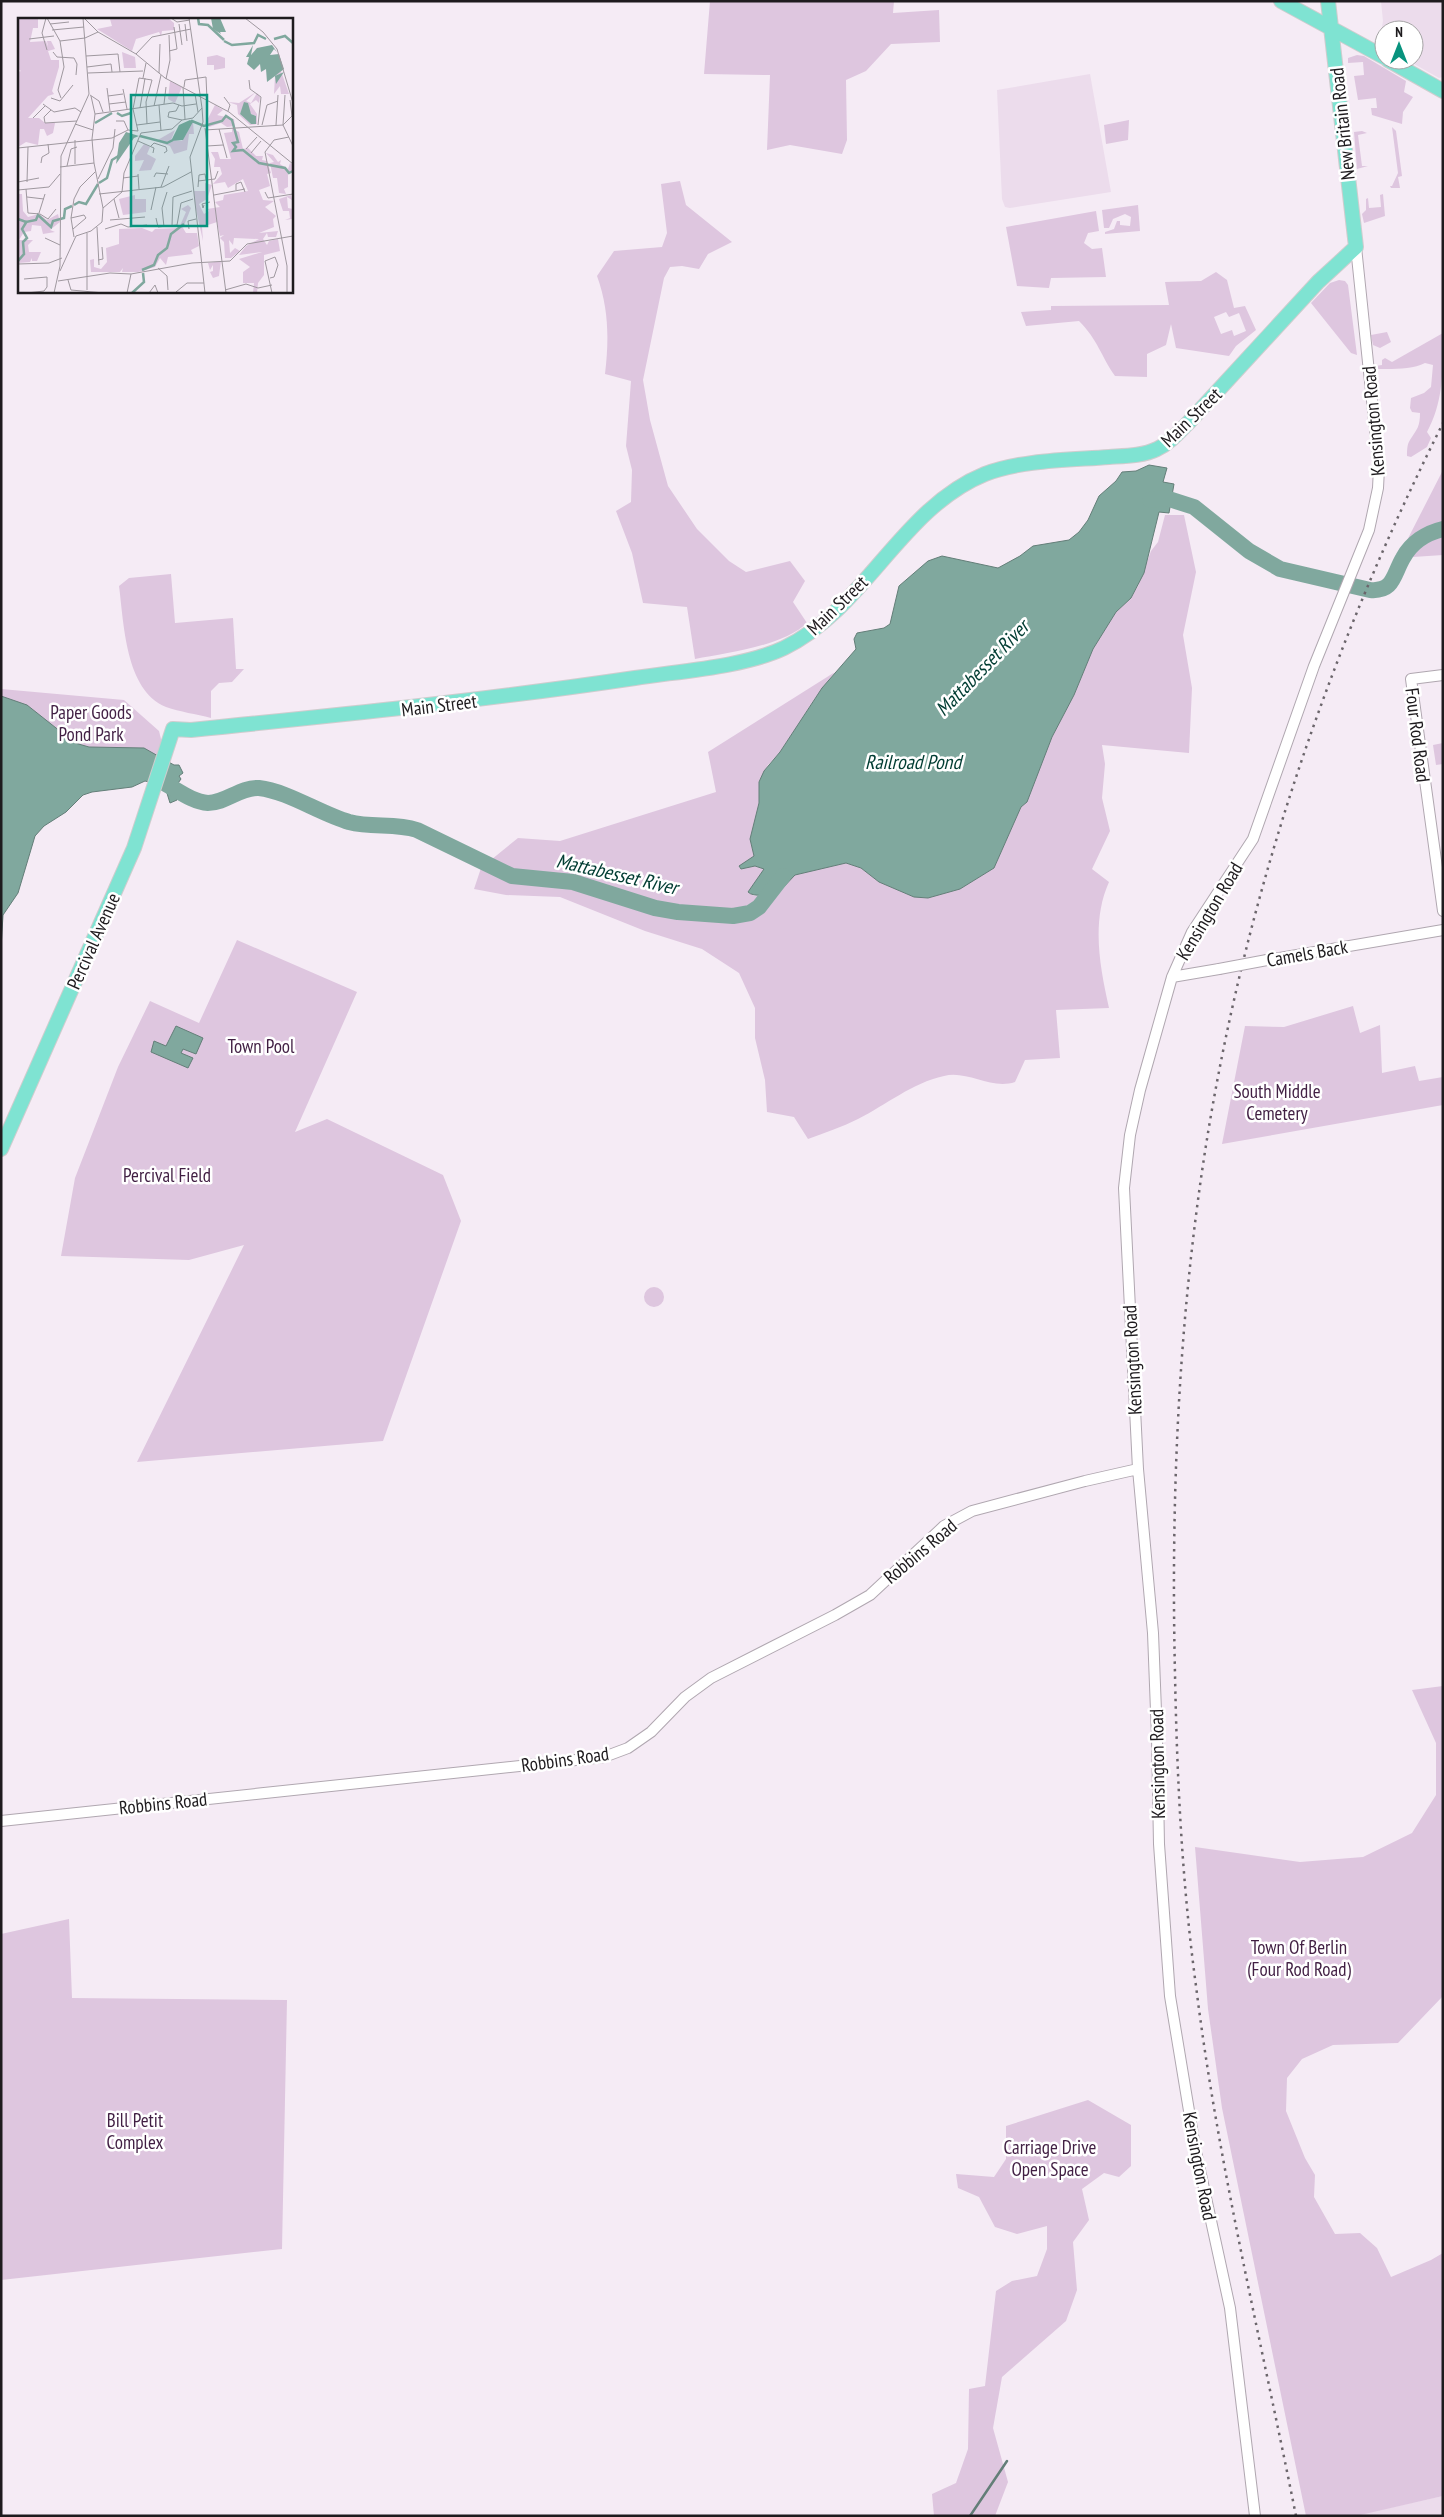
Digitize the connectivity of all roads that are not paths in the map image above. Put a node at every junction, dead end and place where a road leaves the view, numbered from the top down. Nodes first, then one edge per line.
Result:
1 (1281, 1) edge
2 (1328, 1) edge
3 (1332, 28) junction
4 (1374, 52) edge
5 (1406, 70) edge
6 (1443, 91) edge
7 (1356, 247) junction
8 (1443, 675) edge
9 (173, 729) joint
10 (1443, 911) edge
11 (1443, 930) edge
12 (1172, 977) junction
13 (1, 1149) edge
14 (1138, 1469) junction
15 (1, 1821) edge
16 (1255, 2516) edge

1 - 3 main road
2 - 3 main road, New Britain Road
3 - 4 main road
3 - 7 main road, New Britain Road
5 - 6 main road
7 - 9 main road, Main Street
7 - 12 street, Kensington Road
8 - 10 street, Four Rod Road
9 - 13 main road, Percival Avenue
11 - 12 street, Camels Back, bridge
12 - 14 street, Kensington Road
14 - 15 street, Robbins Road
14 - 16 street, Kensington Road

